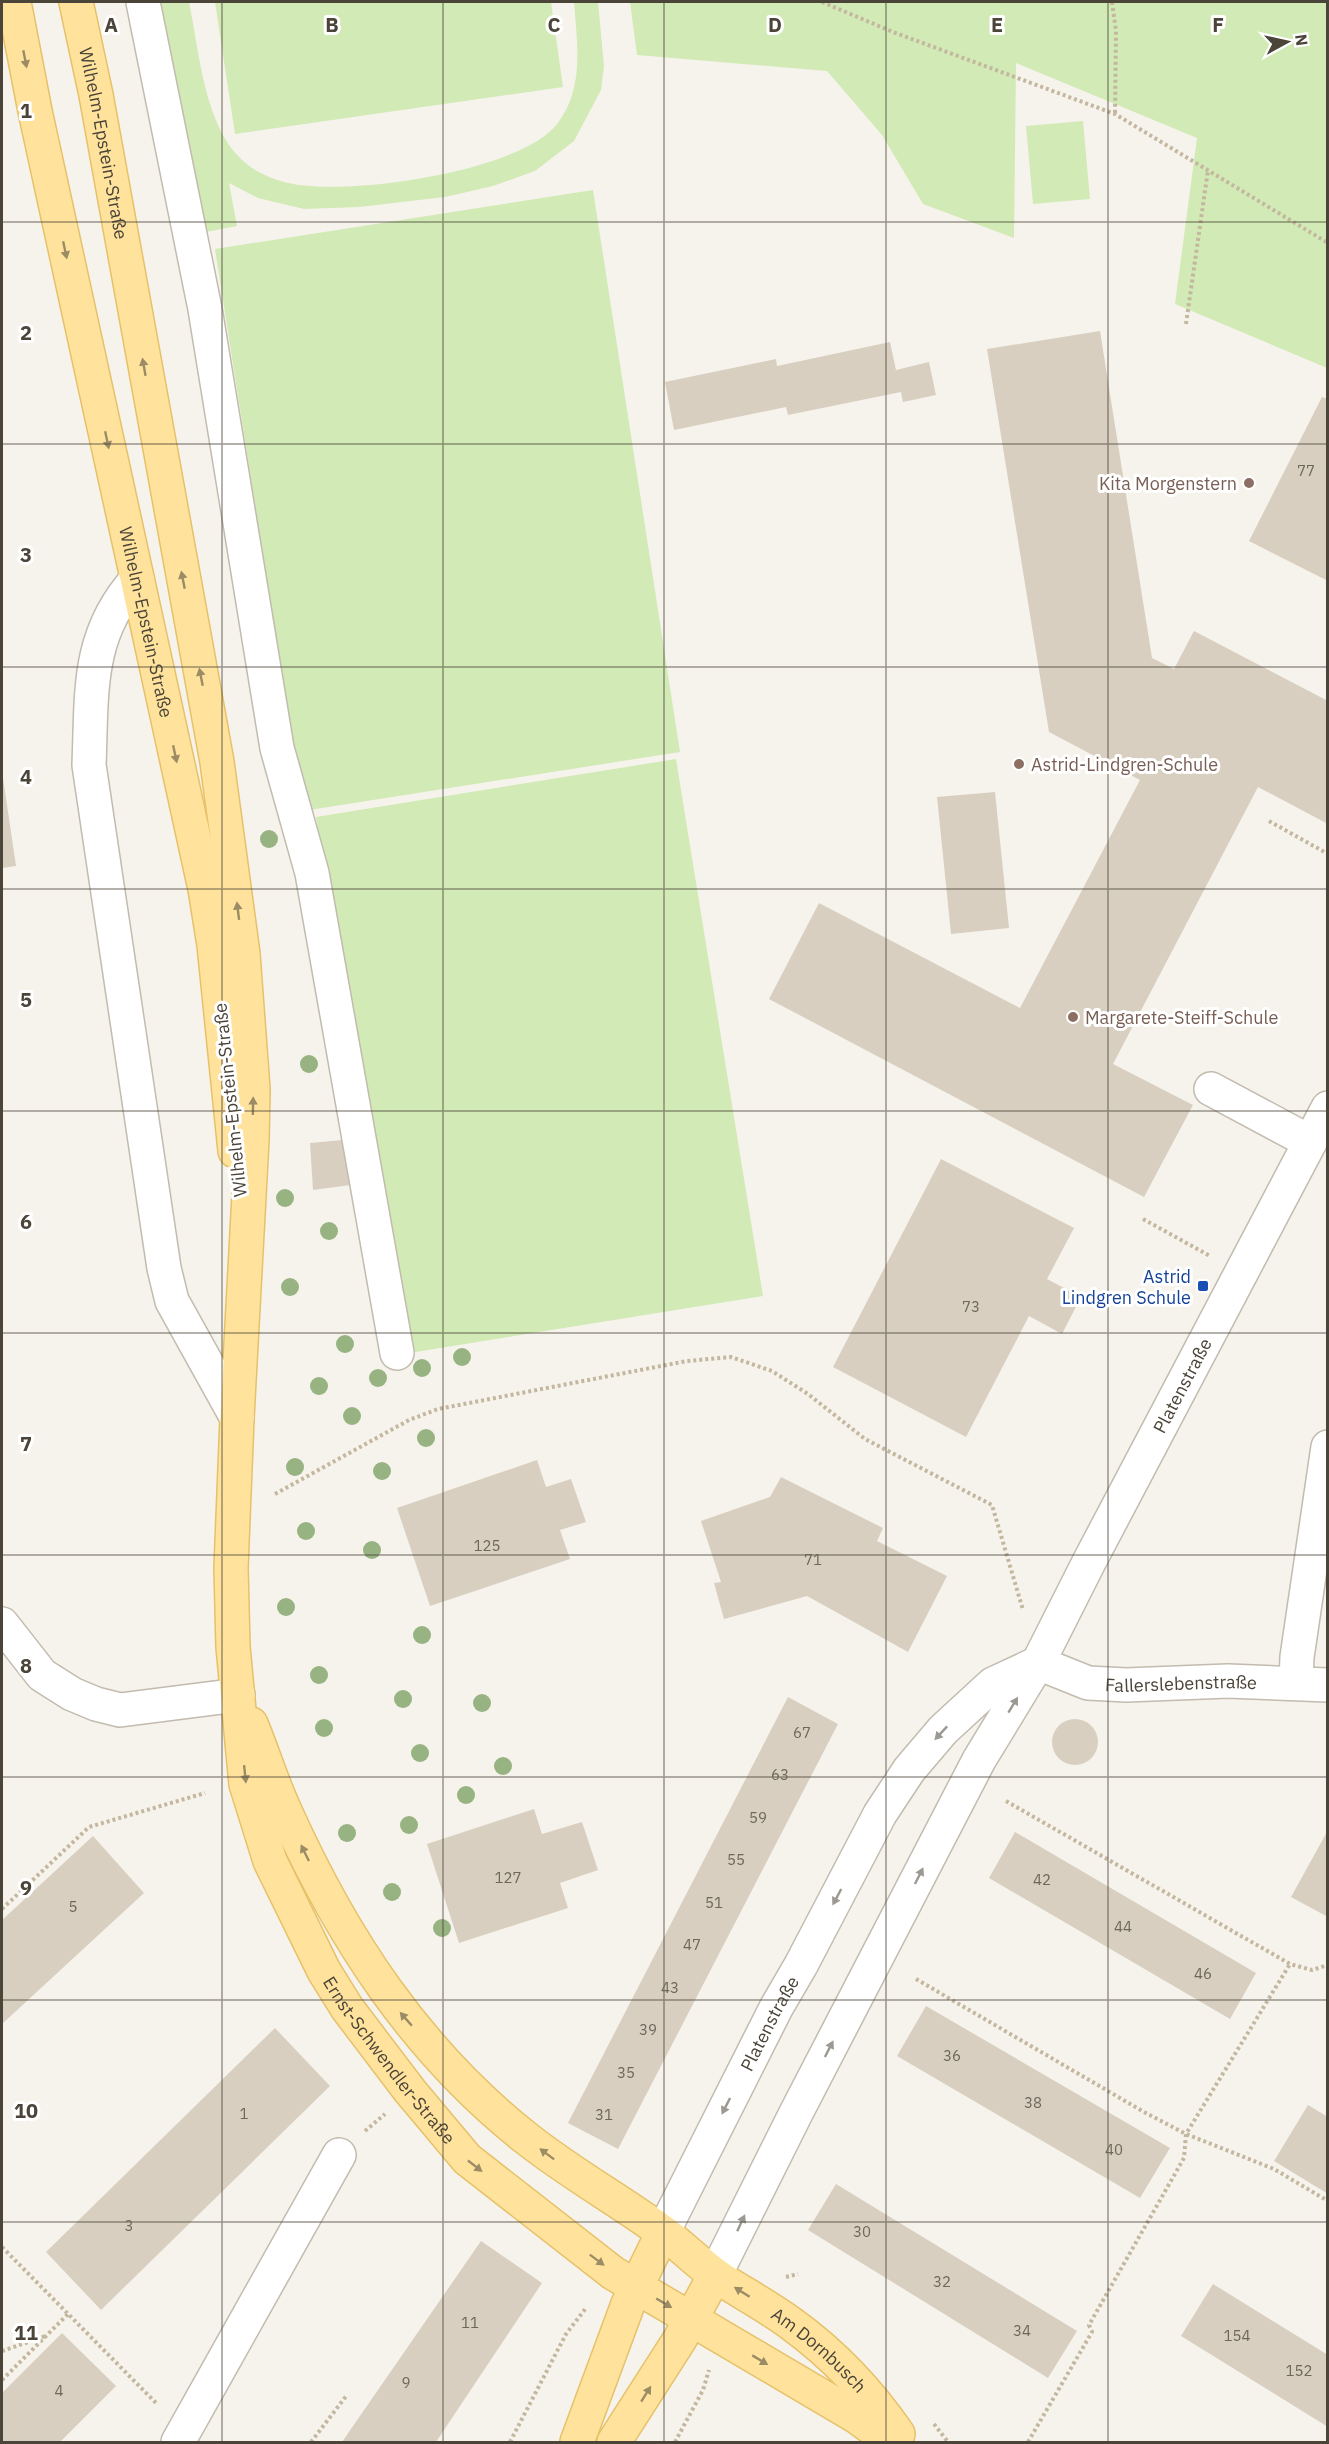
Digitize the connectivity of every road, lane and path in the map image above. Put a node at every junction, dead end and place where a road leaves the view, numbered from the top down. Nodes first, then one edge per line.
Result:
1 (14, 2) edge
2 (63, 2) edge
3 (76, 2) edge
4 (142, 2) edge
5 (822, 2) edge
6 (1112, 2) edge
7 (96, 95) junction
8 (1115, 114) junction
9 (1208, 170) junction
10 (1328, 243) edge
11 (1186, 324) dead end
12 (137, 579) junction
13 (1269, 821) dead end
14 (1328, 854) edge
15 (1211, 1089) dead end
16 (1328, 1108) edge
17 (1310, 1142) junction
18 (1143, 1219) dead end
19 (246, 1248) junction
20 (1214, 1258) dead end
21 (397, 1353) dead end
22 (237, 1418) junction
23 (1328, 1447) edge
24 (275, 1494) dead end
25 (2, 1624) edge
26 (1038, 1663) junction
27 (1312, 1684) edge
28 (238, 1695) junction
29 (205, 1793) dead end
30 (1006, 1801) dead end
31 (2, 1909) edge
32 (1290, 1964) junction
33 (1328, 1965) edge
34 (916, 1979) dead end
35 (410, 2091) junction
36 (1186, 2134) junction
37 (339, 2155) joint
38 (1328, 2201) edge
39 (663, 2232) junction
40 (2, 2247) edge
41 (715, 2275) junction
42 (636, 2287) junction
43 (68, 2314) junction
44 (692, 2320) junction
45 (566, 2334) dead end
46 (47, 2336) junction
47 (2, 2351) edge
48 (709, 2369) dead end
49 (2, 2380) edge
50 (347, 2395) dead end
51 (181, 2437) edge
52 (310, 2442) edge
53 (510, 2442) edge
54 (577, 2442) edge
55 (614, 2442) edge
56 (675, 2442) edge
57 (891, 2442) edge
58 (904, 2442) edge
59 (1028, 2442) edge

1 -> 12 main road, Wilhelm-Epstein-Straße
2 - 7 street
3 - 7 main road, Wilhelm-Epstein-Straße
4 - 21 street
5 - 8 path
6 - 8 path
19 -> 7 main road, Wilhelm-Epstein-Straße
8 - 9 path
9 - 10 path
9 - 11 path
12 -> 19 main road, Wilhelm-Epstein-Straße
12 - 22 street
13 - 14 path
15 - 17 street
16 - 17 street, Platenstraße
17 - 26 street, Platenstraße
18 - 20 path
19 - 22 main road, Wilhelm-Epstein-Straße
22 - 28 main road, Wilhelm-Epstein-Straße
23 - 27 street
24 - 26 path
25 - 28 street
26 - 27 street, Fallerslebenstraße
26 -> 39 street, Platenstraße
41 -> 26 street, Platenstraße
28 -> 35 main road, Ernst-Schwendler-Straße
39 -> 28 main road, Ernst-Schwendler-Straße
29 - 31 path
30 - 32 path
32 - 33 path
32 - 36 path
34 - 36 path
35 - 37 path
35 -> 42 main road, Ernst-Schwendler-Straße
36 - 38 path
36 - 59 path
37 - 51 street
39 - 41 main road, Ernst-Schwendler-Straße
39 - 42 main road, Platenstraße
40 - 43 path
41 - 44 main road, Platenstraße
58 -> 41 main road, Am Dornbusch
42 -> 44 main road, Ernst-Schwendler-Straße
42 - 54 main road, Platenstraße
43 - 46 path
43 - 51 path
55 -> 44 main road, Platenstraße
44 -> 57 main road, Am Dornbusch
45 - 53 path
46 - 47 path
46 - 49 path
48 - 56 path
50 - 52 path

